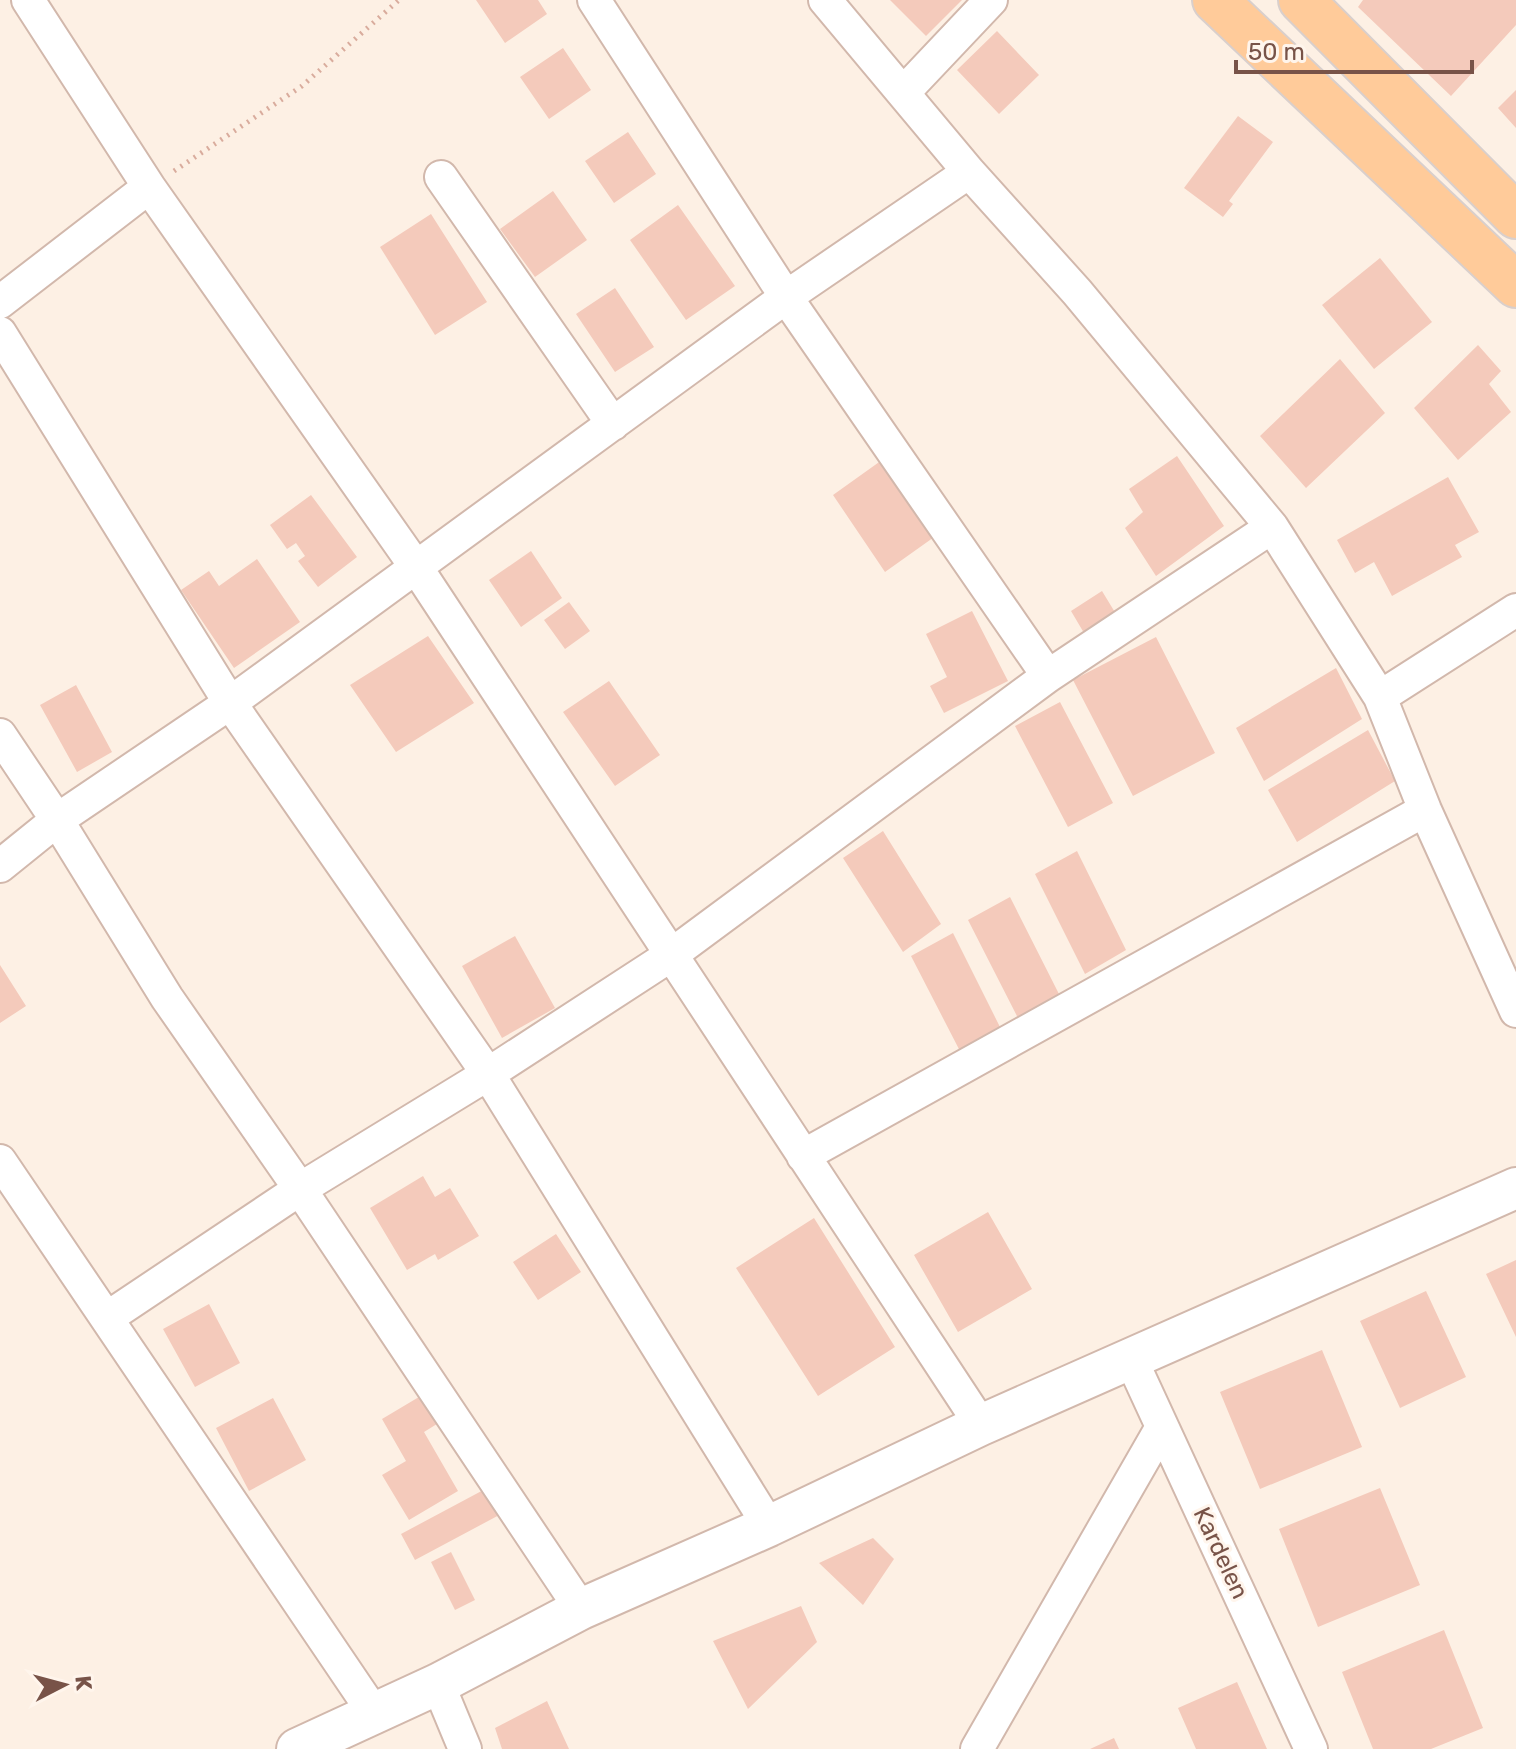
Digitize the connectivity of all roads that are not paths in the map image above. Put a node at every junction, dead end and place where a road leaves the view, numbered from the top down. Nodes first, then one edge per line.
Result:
1 (28, 0) edge
2 (594, 0) edge
3 (825, 0) edge
4 (991, 0) edge
5 (1215, 0) edge
6 (1312, 4) edge
7 (903, 93) junction
8 (969, 172) junction
9 (441, 177) dead end
10 (149, 187) junction
11 (1516, 216) edge
12 (1516, 285) edge
13 (786, 297) junction
14 (0, 302) edge
15 (0, 333) edge
16 (613, 424) junction
17 (1272, 527) junction
18 (416, 567) junction
19 (1516, 610) edge
20 (1048, 676) junction
21 (1380, 697) junction
22 (230, 703) junction
23 (0, 735) edge
24 (1425, 810) junction
25 (57, 820) junction
26 (0, 866) edge
27 (671, 955) junction
28 (1516, 1011) edge
29 (488, 1074) junction
30 (803, 1156) junction
31 (0, 1161) edge
32 (1516, 1188) edge
33 (300, 1189) junction
34 (107, 1318) junction
35 (1130, 1357) junction
36 (981, 1425) junction
37 (1162, 1427) junction
38 (769, 1526) junction
39 (581, 1609) junction
40 (438, 1684) junction
41 (374, 1713) junction
42 (979, 1748) edge
43 (297, 1749) edge
44 (465, 1749) edge
45 (1311, 1749) edge

1 - 10 street
2 - 13 street
3 - 7 street
4 - 7 street
5 - 12 main road
6 - 11 main road
7 - 8 street
8 - 13 street
8 - 17 street
9 - 16 street
10 - 14 street
10 - 18 street
13 - 16 street
13 - 20 street
15 - 22 street
16 - 18 street
17 - 20 street
17 - 21 street
18 - 22 street
18 - 27 street
19 - 21 street
20 - 27 street
21 - 24 street
22 - 25 street
22 - 29 street
23 - 25 street
24 - 28 street
24 - 30 street
25 - 26 street
25 - 33 street
27 - 29 street
27 - 30 street
29 - 33 street
29 - 38 street
30 - 36 street
31 - 34 street
32 - 35 street
33 - 34 street
33 - 39 street
34 - 41 street
35 - 36 street
35 - 37 street, Kardelen
36 - 38 street
37 - 42 street
37 - 45 street, Kardelen
38 - 39 street
39 - 40 street
40 - 41 street
40 - 44 street
41 - 43 street

